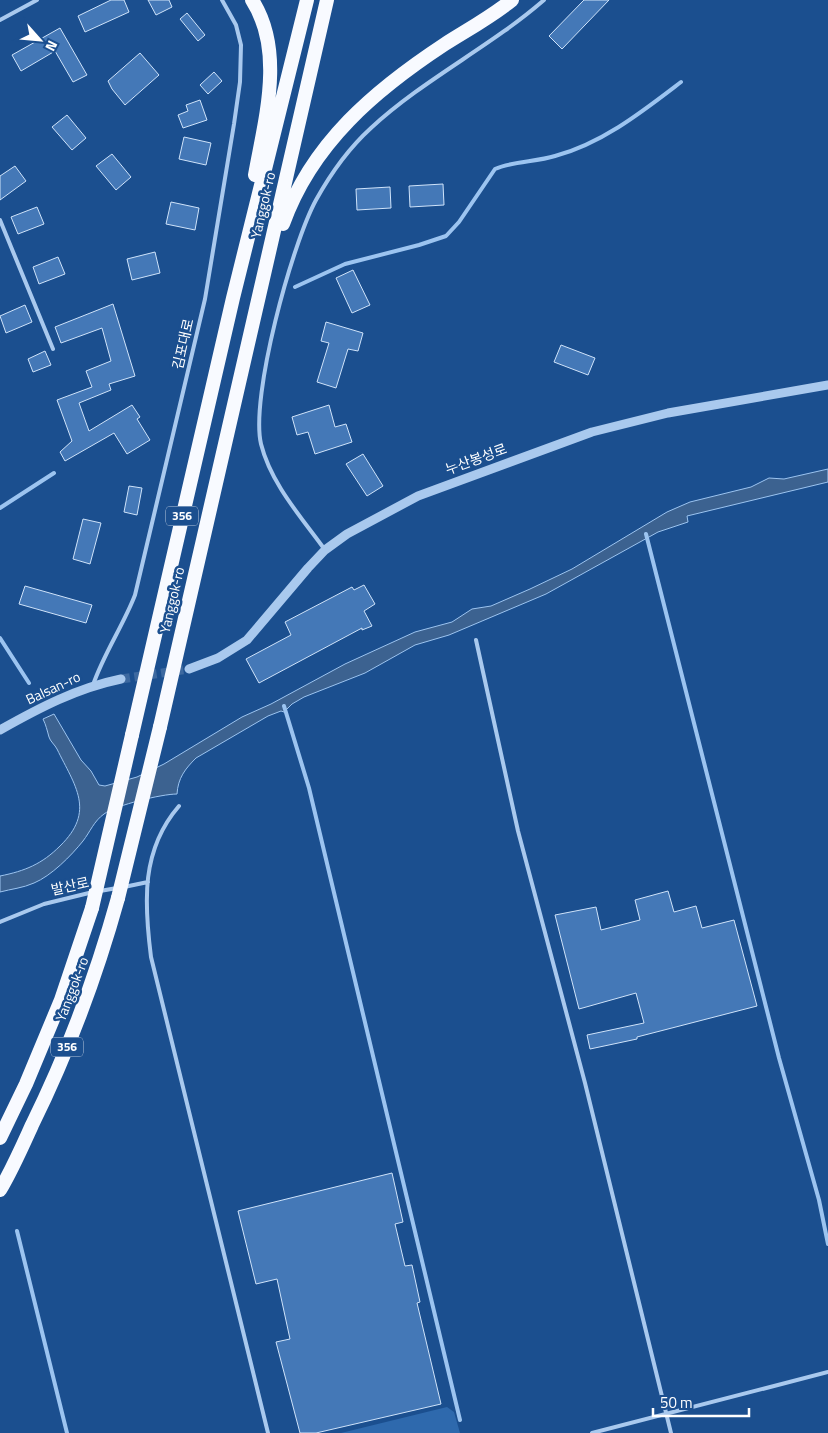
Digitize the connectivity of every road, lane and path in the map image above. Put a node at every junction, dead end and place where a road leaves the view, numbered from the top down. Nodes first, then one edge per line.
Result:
1 (37, 0) edge
2 (222, 0) edge
3 (252, 0) edge
4 (307, 0) edge
5 (327, 0) edge
6 (512, 0) edge
7 (544, 0) edge
8 (0, 20) edge
9 (0, 220) edge
10 (233, 298) junction
11 (248, 342) junction
12 (53, 349) dead end
13 (828, 386) edge
14 (325, 550) junction
15 (476, 640) dead end
16 (189, 669) tunnel mouth
17 (121, 679) tunnel mouth
18 (93, 685) junction
19 (0, 730) edge
20 (179, 806) dead end
21 (148, 882) junction
22 (0, 922) edge
23 (0, 1138) edge
24 (0, 1190) edge
25 (828, 1372) edge
26 (666, 1413) junction
27 (268, 1433) edge
28 (592, 1433) edge
29 (671, 1433) edge

1 - 8 lane
2 - 18 lane, 김포대로
3 - 10 highway
4 - 10 highway, Yanggok-ro / 356
5 - 11 highway, Yanggok-ro / 356
6 - 11 highway
7 - 14 lane
9 - 12 lane
10 - 23 highway, Yanggok-ro / 356, bridge
11 - 24 highway, Yanggok-ro / 356, bridge
13 - 14 street, 누산봉성로
14 - 16 street, 누산봉성로
15 - 26 lane
17 - 18 street, Balsan-ro
18 - 19 street, Balsan-ro
20 - 21 lane
21 - 22 lane, 발산로
21 - 27 lane
25 - 26 lane
26 - 28 lane
26 - 29 lane

